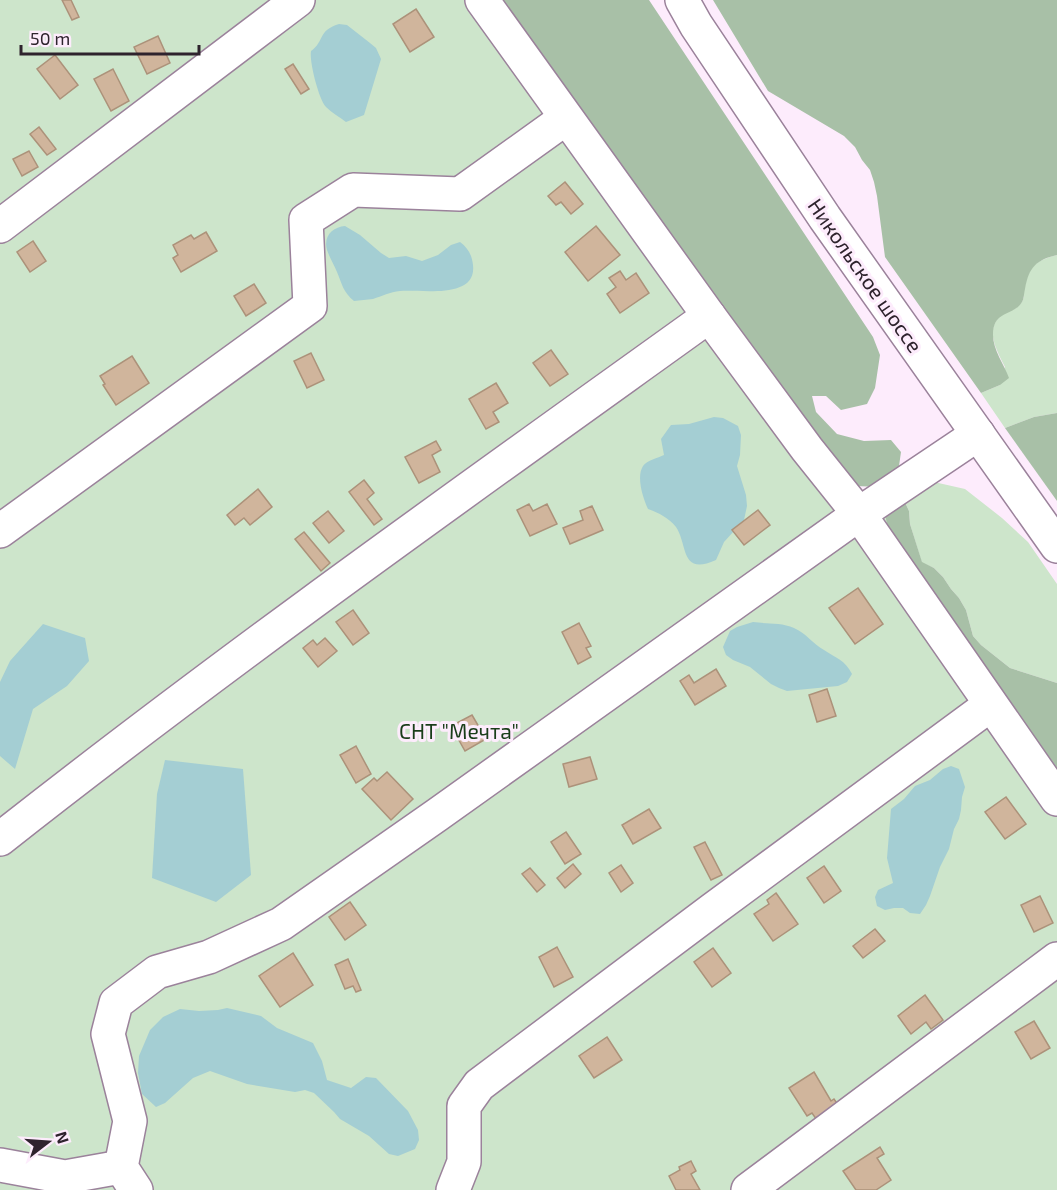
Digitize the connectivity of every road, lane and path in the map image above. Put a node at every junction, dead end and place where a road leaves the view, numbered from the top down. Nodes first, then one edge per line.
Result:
1 (298, 0) edge
2 (482, 0) edge
3 (681, 0) edge
4 (566, 118) junction
5 (0, 226) edge
6 (709, 316) junction
7 (978, 434) junction
8 (859, 514) junction
9 (0, 531) edge
10 (1057, 546) edge
11 (990, 705) junction
12 (1057, 800) edge
13 (0, 839) edge
14 (1057, 959) edge
15 (0, 1166) edge
16 (128, 1178) edge
17 (453, 1190) edge
18 (748, 1190) edge

1 - 5 street
2 - 4 street
3 - 7 street, Никольское шоссе
4 - 6 street
4 - 9 street
6 - 8 street
6 - 13 street
7 - 8 street
7 - 10 street, Никольское шоссе
8 - 11 street
8 - 16 street
11 - 12 street
11 - 17 street
14 - 18 street
15 - 16 street

